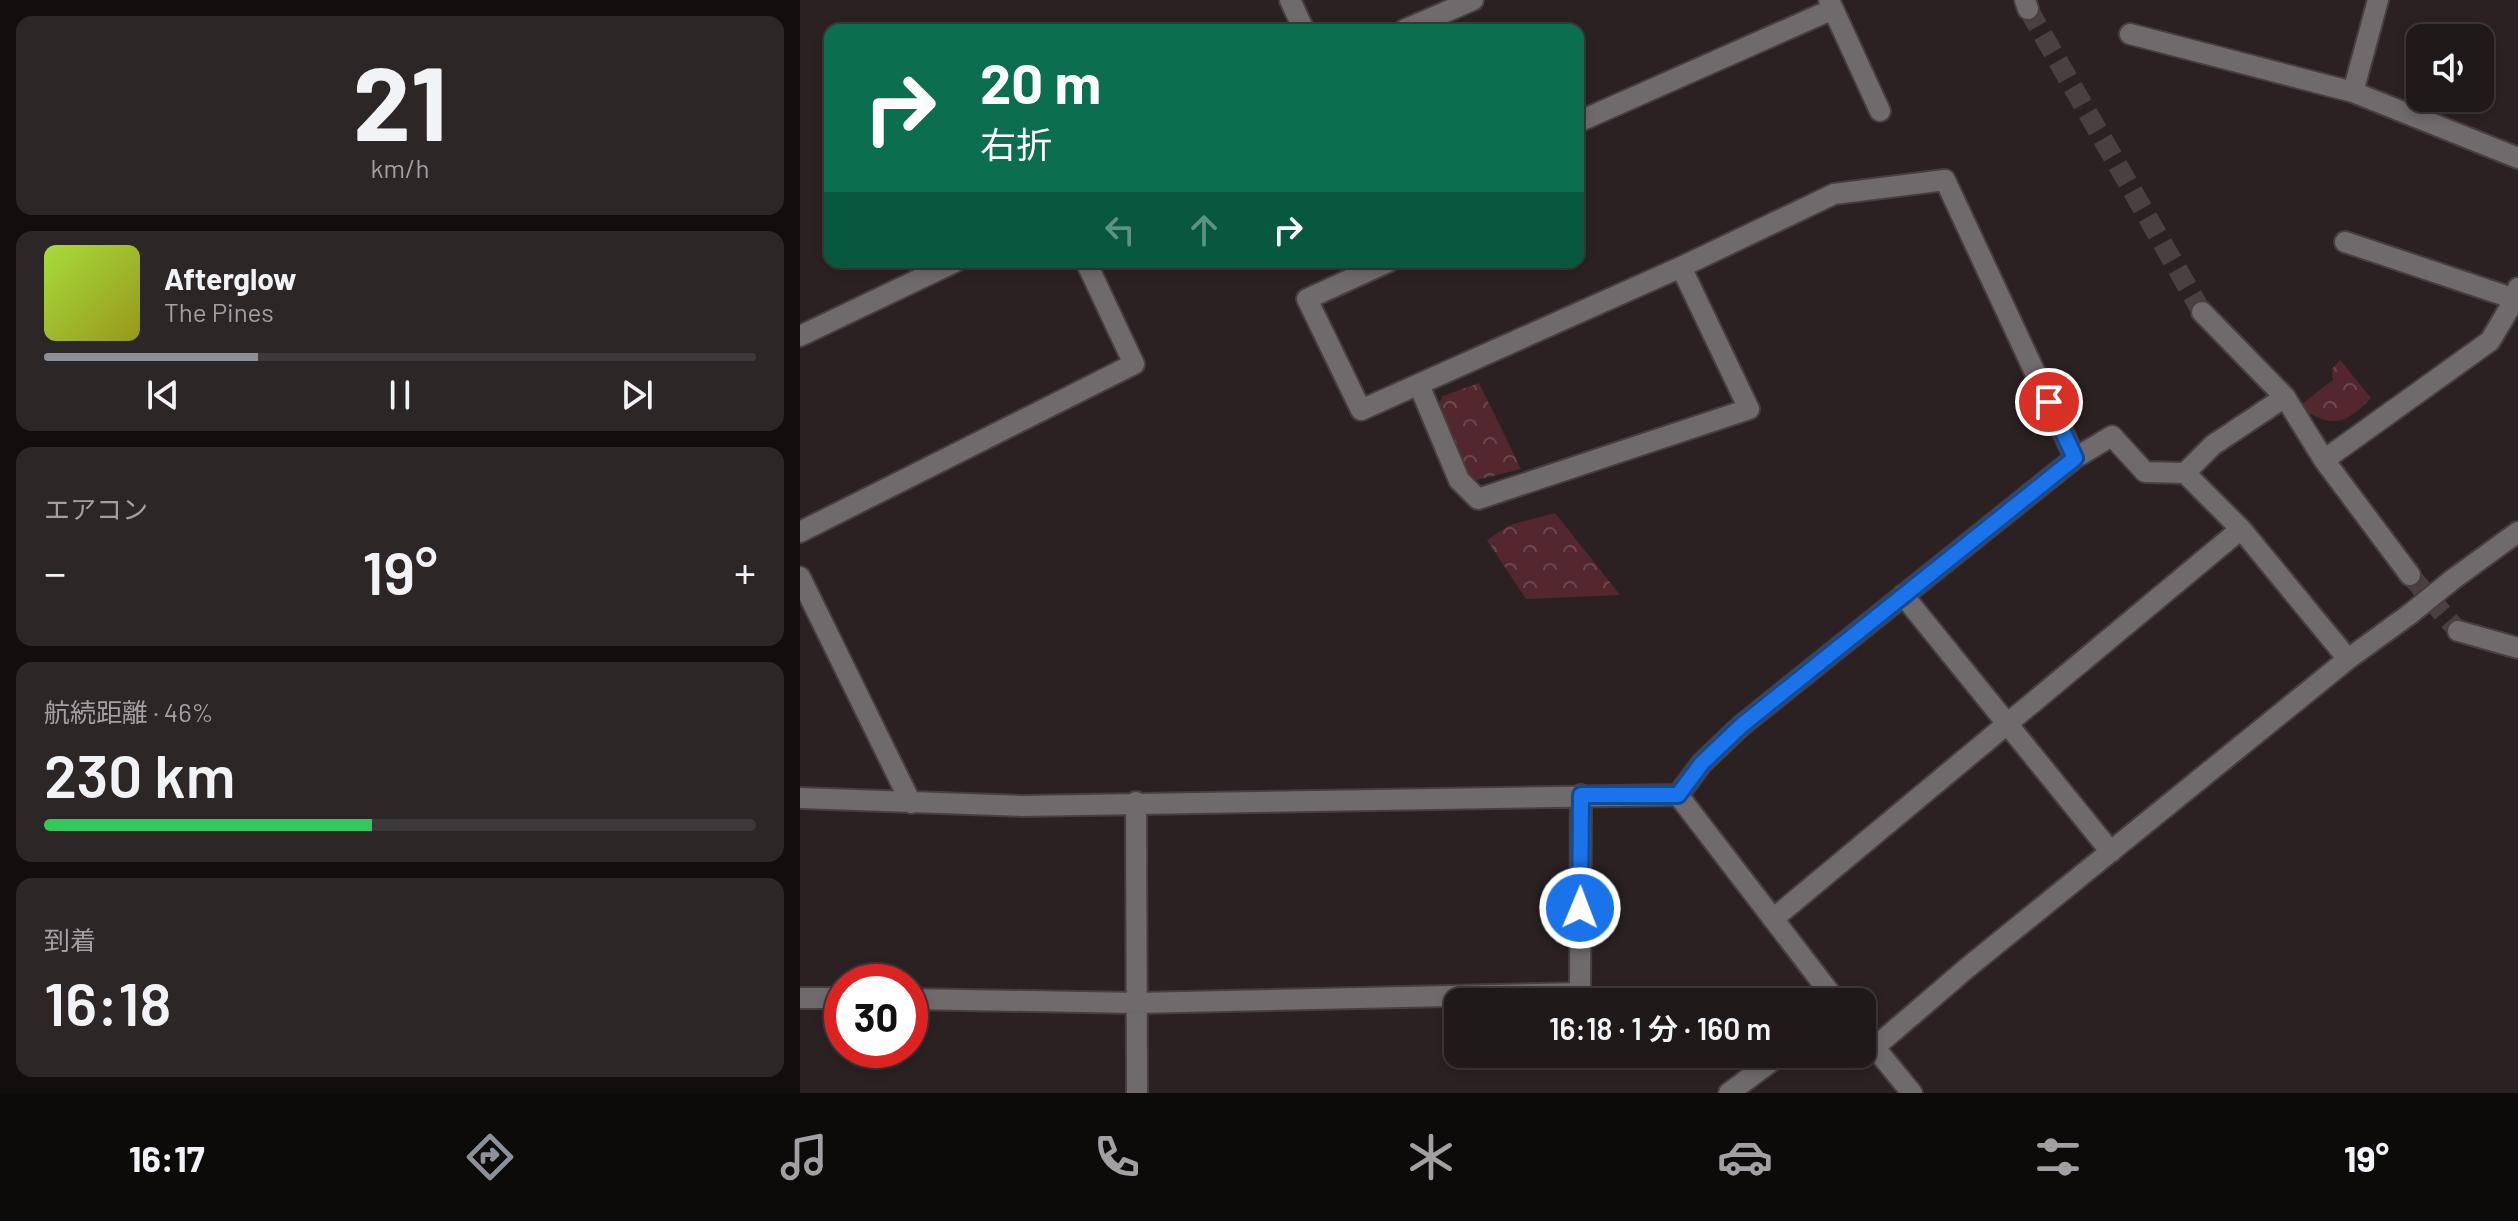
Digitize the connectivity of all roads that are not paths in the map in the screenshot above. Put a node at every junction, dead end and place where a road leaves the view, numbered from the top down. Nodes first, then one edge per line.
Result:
1 (1290, 0) edge
2 (1473, 0) edge
3 (2378, 0) edge
4 (1831, 4) edge
5 (1301, 24) edge
6 (1418, 24) edge
7 (2130, 34) dead end
8 (2353, 92) junction
9 (1880, 111) dead end
10 (1584, 119) edge
11 (2518, 158) edge
12 (2345, 242) dead end
13 (1681, 267) junction
14 (942, 268) edge
15 (1089, 268) edge
16 (1375, 268) edge
17 (2516, 294) edge
18 (2202, 312) tunnel mouth
19 (800, 336) edge
20 (1419, 385) junction
21 (2285, 397) junction
22 (2075, 458) junction
23 (2324, 460) junction
24 (2185, 473) junction
25 (2241, 529) junction
26 (800, 532) edge
27 (2518, 532) edge
28 (2410, 575) tunnel mouth
29 (800, 577) edge
30 (1903, 595) junction
31 (2458, 631) tunnel mouth
32 (2518, 648) edge
33 (2348, 659) junction
34 (2006, 723) junction
35 (1581, 795) junction
36 (1678, 795) junction
37 (800, 798) edge
38 (1136, 802) junction
39 (911, 803) junction
40 (2111, 852) junction
41 (1773, 919) junction
42 (1826, 988) edge
43 (800, 998) edge
44 (824, 998) edge
45 (928, 999) edge
46 (1137, 1003) junction
47 (1876, 1034) edge
48 (1876, 1050) edge
49 (1762, 1068) edge
50 (1137, 1093) edge
51 (1729, 1093) edge
52 (1912, 1093) edge

1 - 5 street
2 - 6 street
3 - 8 street
4 - 9 street
4 - 10 street
7 - 8 street
8 - 11 street
12 - 17 street
13 - 20 street
13 - 20 street
13 - 22 street
14 - 19 street
15 - 26 street
16 - 20 street
17 - 23 street
18 - 21 street
21 - 23 street
21 - 24 street
22 - 24 street
22 - 30 street
23 - 28 street
24 - 25 street
25 - 33 street
25 - 34 street
27 - 33 street, bridge
29 - 39 street
30 - 34 street
30 - 36 street
31 - 32 street
33 - 40 street
34 - 40 street
34 - 41 street
35 - 36 street
35 - 38 street
35 - 46 street
36 - 41 street
37 - 39 street
38 - 39 street
38 - 46 street
40 - 47 street
41 - 42 street
43 - 44 street
45 - 46 street
46 - 50 street
48 - 52 street
49 - 51 street

